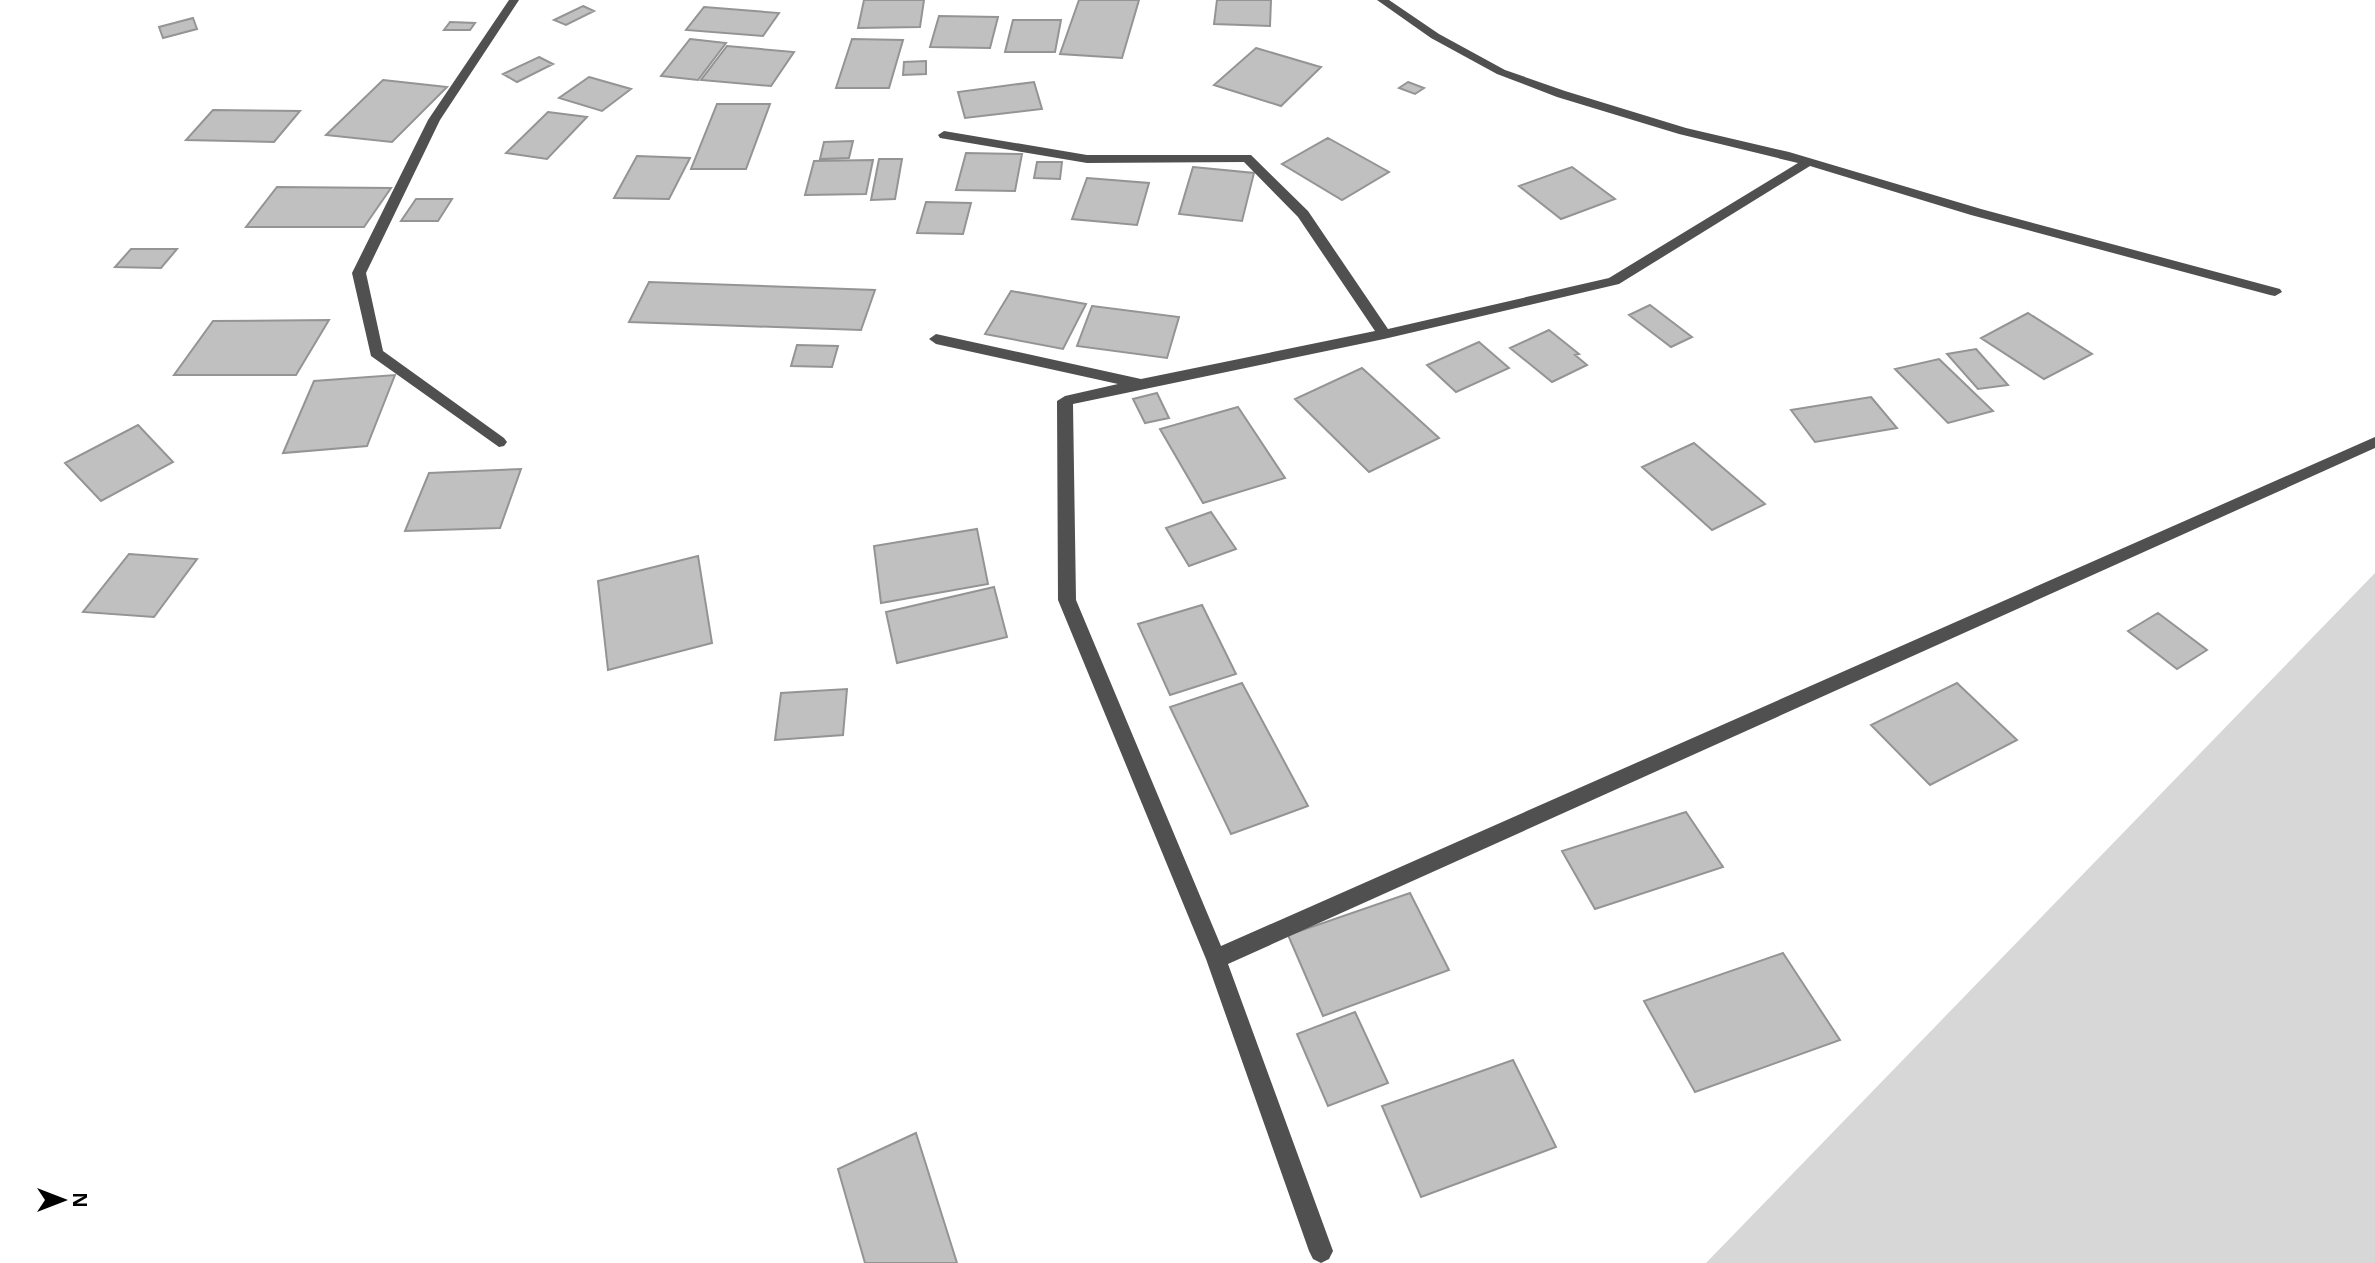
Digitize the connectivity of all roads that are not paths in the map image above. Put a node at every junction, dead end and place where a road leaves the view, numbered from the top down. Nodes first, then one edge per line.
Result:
1 (514, 0) edge
2 (1382, 0) edge
3 (944, 135) dead end
4 (1808, 162) junction
5 (2275, 292) dead end
6 (1384, 334) junction
7 (936, 339) dead end
8 (1141, 384) junction
9 (499, 442) dead end
10 (2375, 442) edge
11 (1216, 959) junction
12 (1321, 1251) dead end

1 - 9 street
2 - 4 street
3 - 6 street
4 - 5 street
4 - 6 street
6 - 8 street
7 - 8 street
8 - 11 street
10 - 11 street
11 - 12 street

